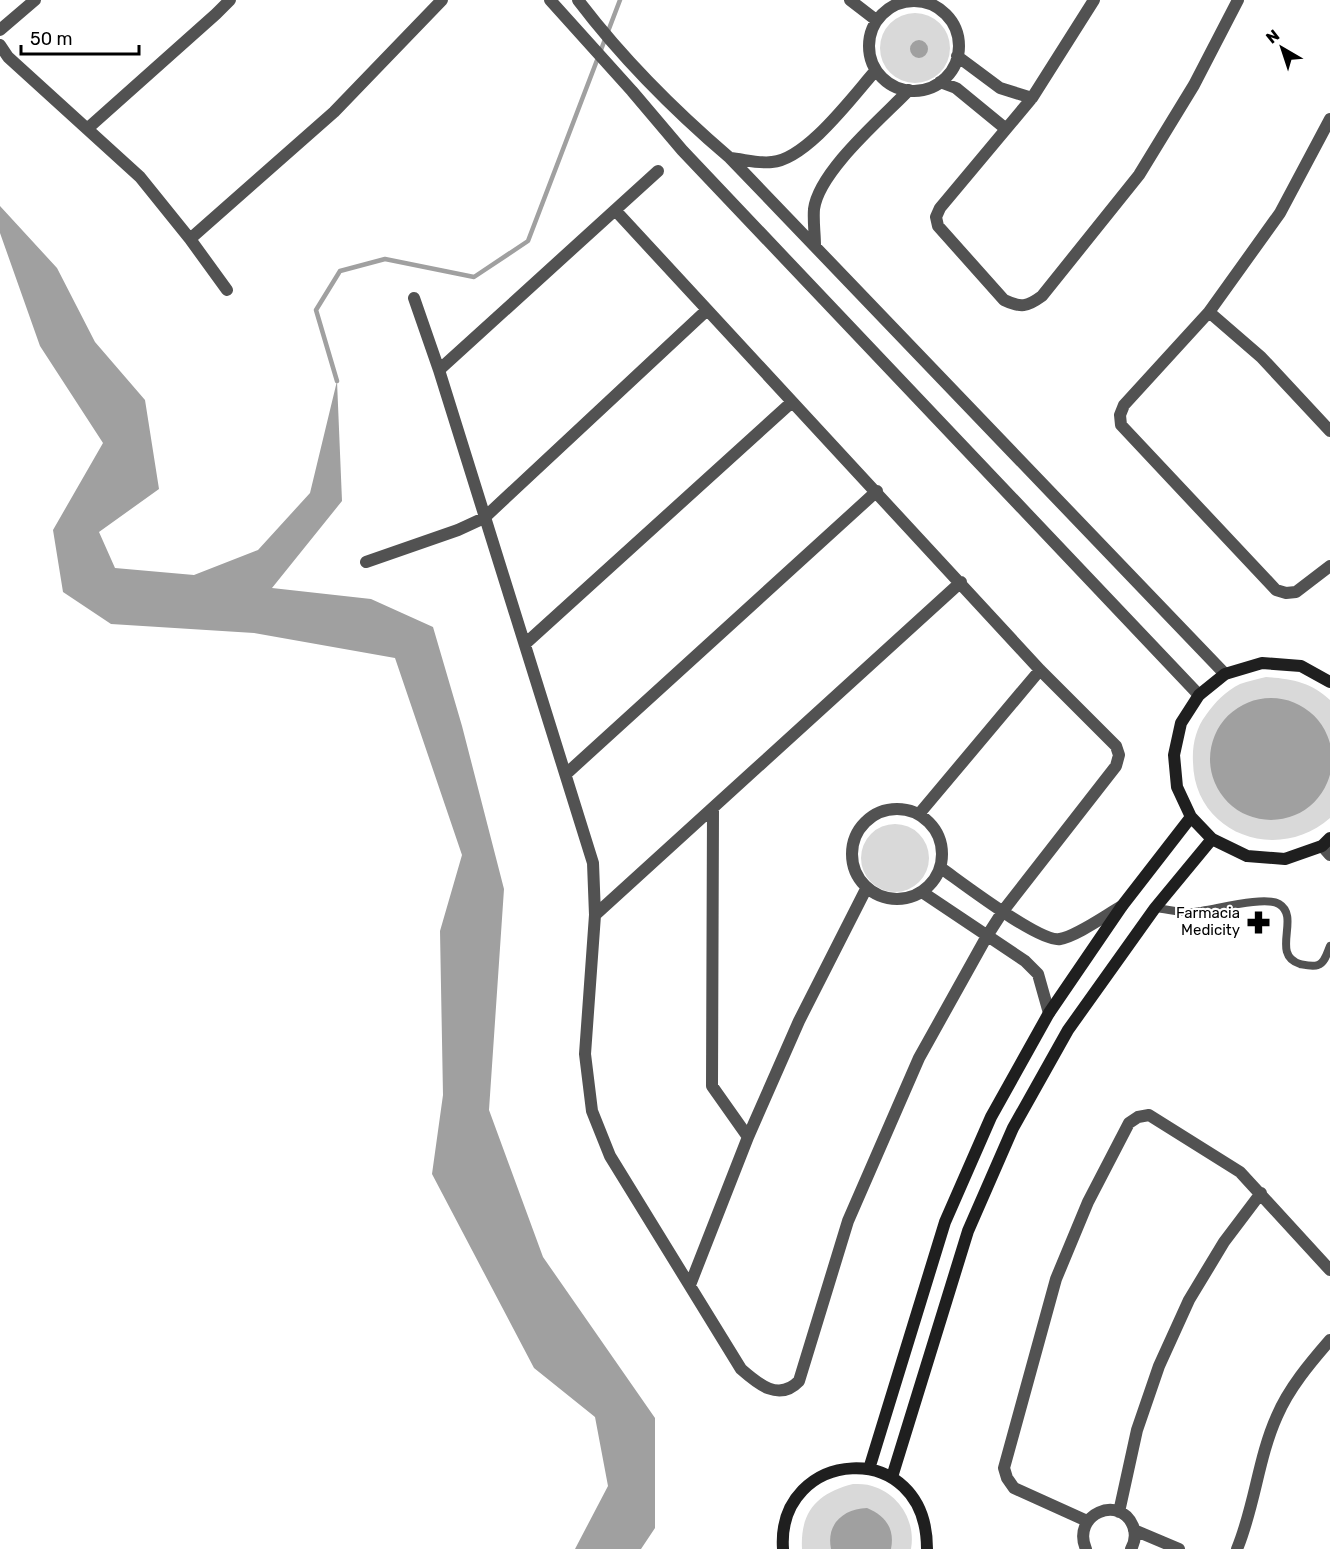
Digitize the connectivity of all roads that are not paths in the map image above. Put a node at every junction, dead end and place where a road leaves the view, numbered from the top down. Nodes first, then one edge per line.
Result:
1 (35, 0) edge
2 (230, 0) edge
3 (442, 0) edge
4 (550, 0) edge
5 (850, 0) edge
6 (1094, 0) edge
7 (1238, 0) edge
8 (580, 2) edge
9 (887, 3) edge
10 (876, 20) junction
11 (0, 30) edge
12 (0, 45) edge
13 (957, 56) junction
14 (876, 70) junction
15 (940, 82) junction
16 (909, 90) junction
17 (1032, 98) junction
18 (1330, 119) edge
19 (87, 129) junction
20 (1006, 129) junction
21 (730, 158) junction
22 (658, 171) dead end
23 (615, 210) junction
24 (190, 239) junction
25 (815, 246) junction
26 (227, 290) dead end
27 (414, 298) dead end
28 (707, 310) junction
29 (1209, 312) junction
30 (439, 370) junction
31 (792, 402) junction
32 (1329, 429) edge
33 (877, 491) junction
34 (484, 518) junction
35 (366, 562) dead end
36 (1330, 566) edge
37 (961, 582) junction
38 (525, 645) junction
39 (1040, 670) junction
40 (1225, 674) junction
41 (1330, 682) edge
42 (1199, 695) junction
43 (566, 774) junction
44 (713, 809) junction
45 (919, 814) junction
46 (1191, 817) junction
47 (1212, 839) junction
48 (1327, 846) edge
49 (941, 868) junction
50 (866, 889) junction
51 (922, 892) junction
52 (1122, 906) junction
53 (1155, 908) junction
54 (1003, 911) junction
55 (595, 915) junction
56 (987, 936) junction
57 (1330, 946) edge
58 (1049, 1013) junction
59 (748, 1137) junction
60 (1261, 1193) junction
61 (1330, 1270) edge
62 (690, 1285) junction
63 (1330, 1340) edge
64 (869, 1469) junction
65 (892, 1477) junction
66 (1119, 1512) junction
67 (1087, 1521) junction
68 (1134, 1530) junction
69 (783, 1549) edge
70 (927, 1549) edge
71 (1086, 1549) edge
72 (1131, 1549) edge
73 (1179, 1549) edge
74 (1237, 1549) edge

1 - 11 street
2 - 19 street
3 - 24 street
4 - 42 street
5 - 10 street
6 - 17 street
7 - 20 street
8 - 21 street
9 - 10 street
9 - 13 street
10 - 14 street
12 - 19 street
13 - 15 street
13 - 17 street
14 - 16 street
14 - 21 street
15 - 16 street
15 - 20 street
16 - 25 street
17 - 20 street
18 - 29 street
19 - 24 street
21 - 25 street
22 - 23 street
23 - 28 street
23 - 30 street
24 - 26 street
25 - 40 street
27 - 30 street
28 - 31 street
28 - 34 street
29 - 32 street
29 - 36 street
30 - 34 street
31 - 33 street
31 - 38 street
33 - 37 street
33 - 43 street
34 - 35 street
34 - 38 street
37 - 39 street
37 - 44 street
38 - 43 street
39 - 45 street
39 - 54 street
40 - 41 street
40 - 42 street
42 - 46 street
43 - 55 street
44 - 55 street
44 - 59 street
45 - 49 street
45 - 50 street
46 - 47 street
46 - 52 street
47 - 48 street
47 - 53 street
49 - 51 street
49 - 54 street
50 - 51 street
50 - 59 street
51 - 56 street
52 - 54 street
52 - 58 street
53 - 57 lane
53 - 65 street
54 - 56 street
55 - 62 street
56 - 58 street
56 - 62 street
58 - 64 street
59 - 62 street
60 - 61 street
60 - 66 street
60 - 67 street
63 - 74 street
64 - 65 street
64 - 69 street
65 - 70 street
66 - 67 street
66 - 68 street
67 - 71 street
68 - 72 street
68 - 73 street

